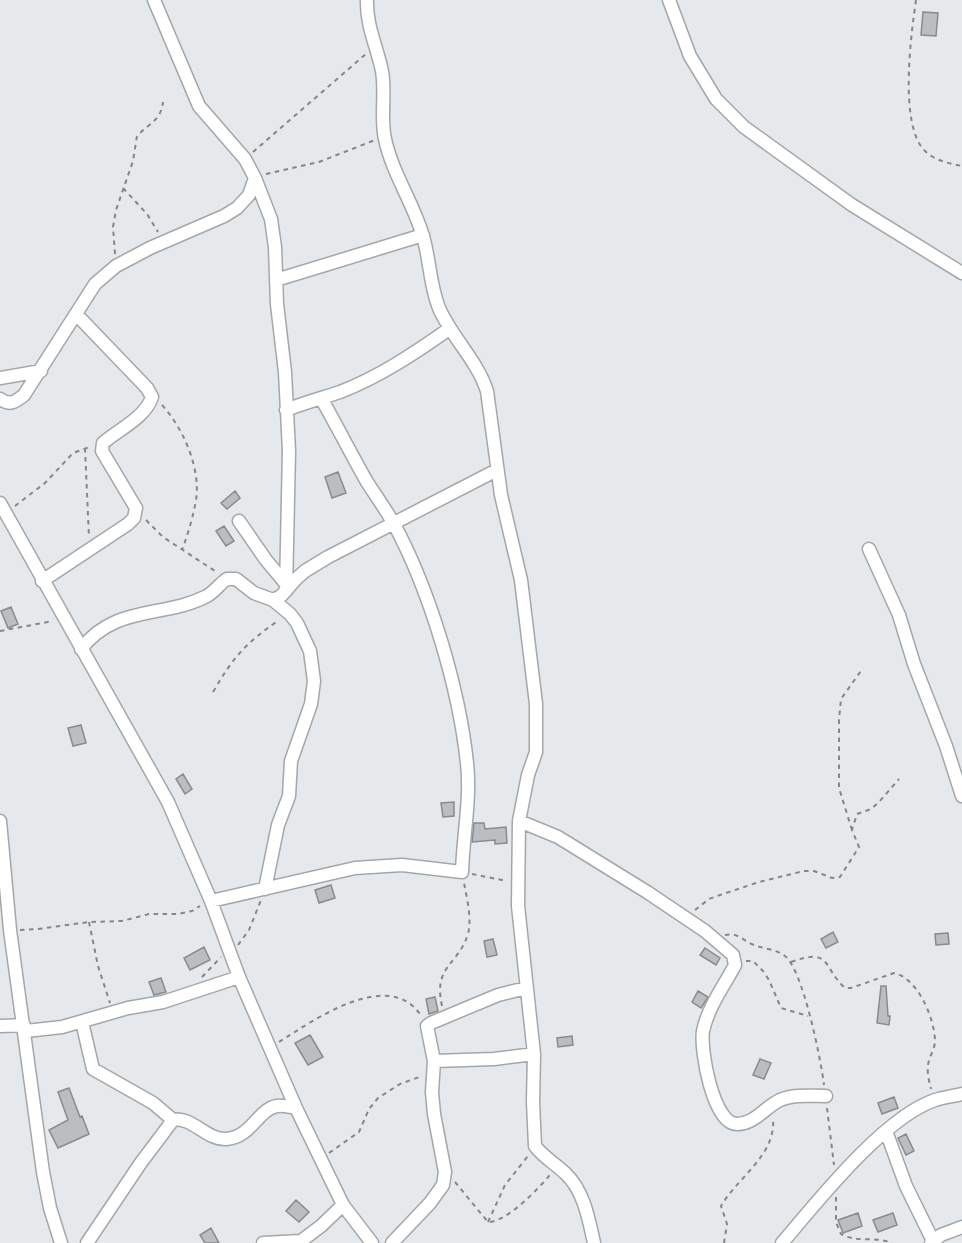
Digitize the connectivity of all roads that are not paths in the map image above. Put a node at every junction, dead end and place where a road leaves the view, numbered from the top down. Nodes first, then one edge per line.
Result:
1 (154, 0) edge
2 (367, 0) edge
3 (669, 0) edge
4 (255, 178) junction
5 (423, 235) junction
6 (962, 273) edge
7 (276, 280) junction
8 (76, 314) junction
9 (449, 329) junction
10 (41, 370) junction
11 (0, 378) edge
12 (321, 398) junction
13 (0, 399) edge
14 (286, 410) junction
15 (497, 470) junction
16 (2, 508) edge
17 (239, 520) dead end
18 (394, 524) junction
19 (869, 549) dead end
20 (42, 581) junction
21 (286, 588) junction
22 (273, 600) junction
23 (81, 650) junction
24 (962, 796) edge
25 (0, 821) edge
26 (519, 821) junction
27 (265, 889) junction
28 (211, 901) junction
29 (239, 977) junction
30 (526, 988) junction
31 (82, 1022) junction
32 (0, 1026) edge
33 (25, 1028) junction
34 (534, 1054) junction
35 (433, 1067) junction
36 (962, 1094) edge
37 (826, 1096) road end
38 (296, 1108) junction
39 (173, 1120) junction
40 (886, 1131) junction
41 (343, 1205) junction
42 (962, 1227) edge
43 (300, 1242) edge
44 (932, 1242) edge
45 (61, 1243) edge
46 (87, 1243) edge
47 (263, 1243) edge
48 (372, 1243) edge
49 (392, 1243) edge
50 (594, 1243) edge
51 (782, 1243) edge

1 - 4 street
2 - 5 street
3 - 6 street
4 - 7 street
4 - 8 street
5 - 7 street
5 - 9 street
7 - 14 street
8 - 10 street
8 - 20 street
9 - 12 street
9 - 15 street
10 - 11 street
10 - 13 street
12 - 14 street
12 - 18 street
14 - 21 street
15 - 18 street
15 - 26 street
16 - 20 street
17 - 21 street
18 - 21 street
18 - 27 street
19 - 24 street
20 - 23 street
21 - 22 street
22 - 23 street
22 - 27 street
23 - 28 street
25 - 33 street
26 - 30 street
26 - 37 street
27 - 28 street
28 - 29 street
29 - 31 street
29 - 38 street
30 - 34 street
30 - 35 street
31 - 33 street
31 - 39 street
32 - 33 street
33 - 45 street
34 - 35 street
34 - 50 street
35 - 49 street
36 - 40 street
38 - 39 street
38 - 41 street
39 - 46 street
40 - 44 street
40 - 51 street
41 - 43 street
41 - 48 street
42 - 44 street
43 - 47 street

